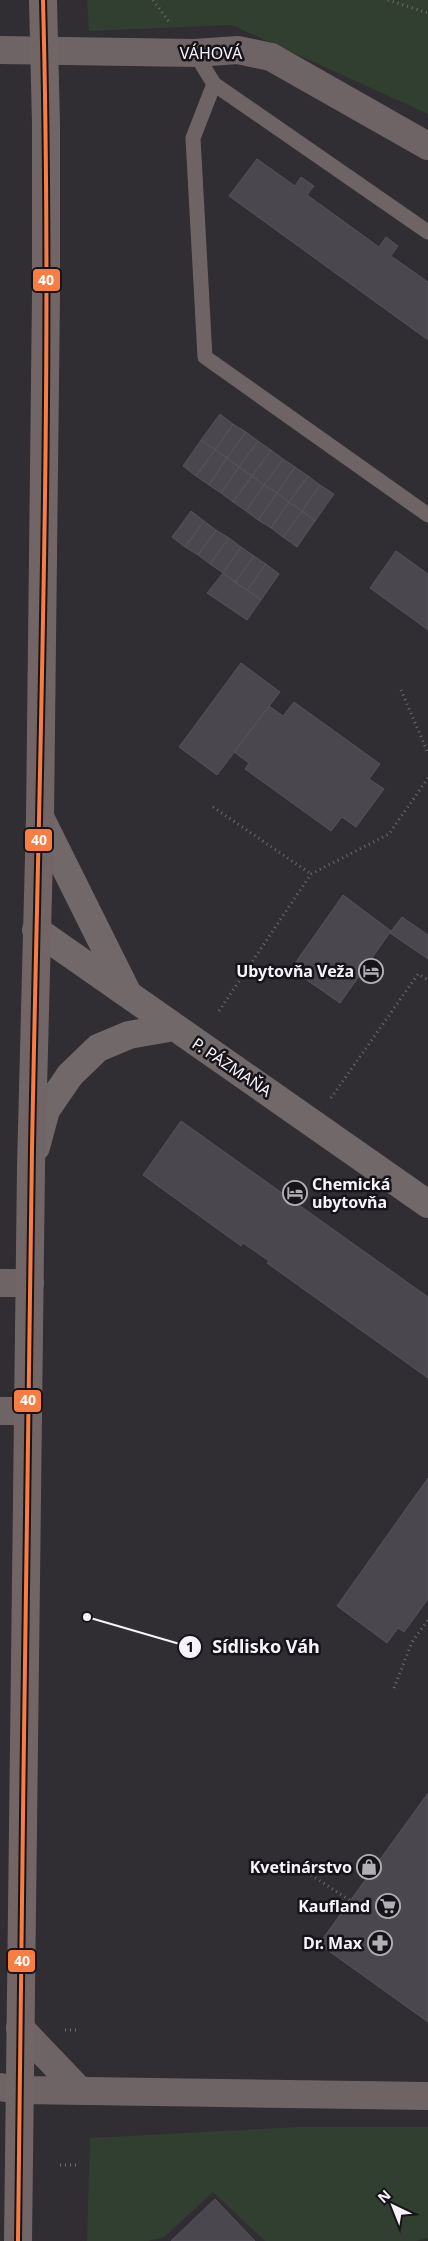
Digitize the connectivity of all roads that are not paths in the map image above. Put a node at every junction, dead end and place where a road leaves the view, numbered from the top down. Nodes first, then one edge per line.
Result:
1 (43, 0) edge
2 (0, 50) edge
3 (195, 53) junction
4 (214, 84) junction
5 (428, 146) edge
6 (428, 232) edge
7 (428, 515) edge
8 (40, 817) junction
9 (36, 930) junction
10 (128, 996) junction
11 (174, 1027) junction
12 (31, 1167) junction
13 (428, 1204) edge
14 (30, 1282) junction
15 (0, 1283) edge
16 (0, 1411) edge
17 (28, 1411) junction
18 (20, 2028) junction
19 (10, 2089) edge
20 (80, 2091) junction
21 (428, 2096) edge
22 (18, 2241) edge

1 - 8 main road, bridge
2 - 3 street, VÁHOVÁ
3 - 4 lane
3 - 5 street, VÁHOVÁ
4 - 6 lane
4 - 7 lane
8 - 9 main road
8 - 10 main road
9 - 10 main road, P. PÁZMAŇA
9 - 12 main road
10 - 11 main road, P. PÁZMAŇA
11 - 12 main road
11 - 13 main road, P. PÁZMAŇA
12 - 14 main road
14 - 15 street
14 - 17 main road
16 - 17 street
17 - 18 main road
18 - 19 main road
18 - 20 street
19 - 20 street
19 - 22 main road
20 - 21 street

